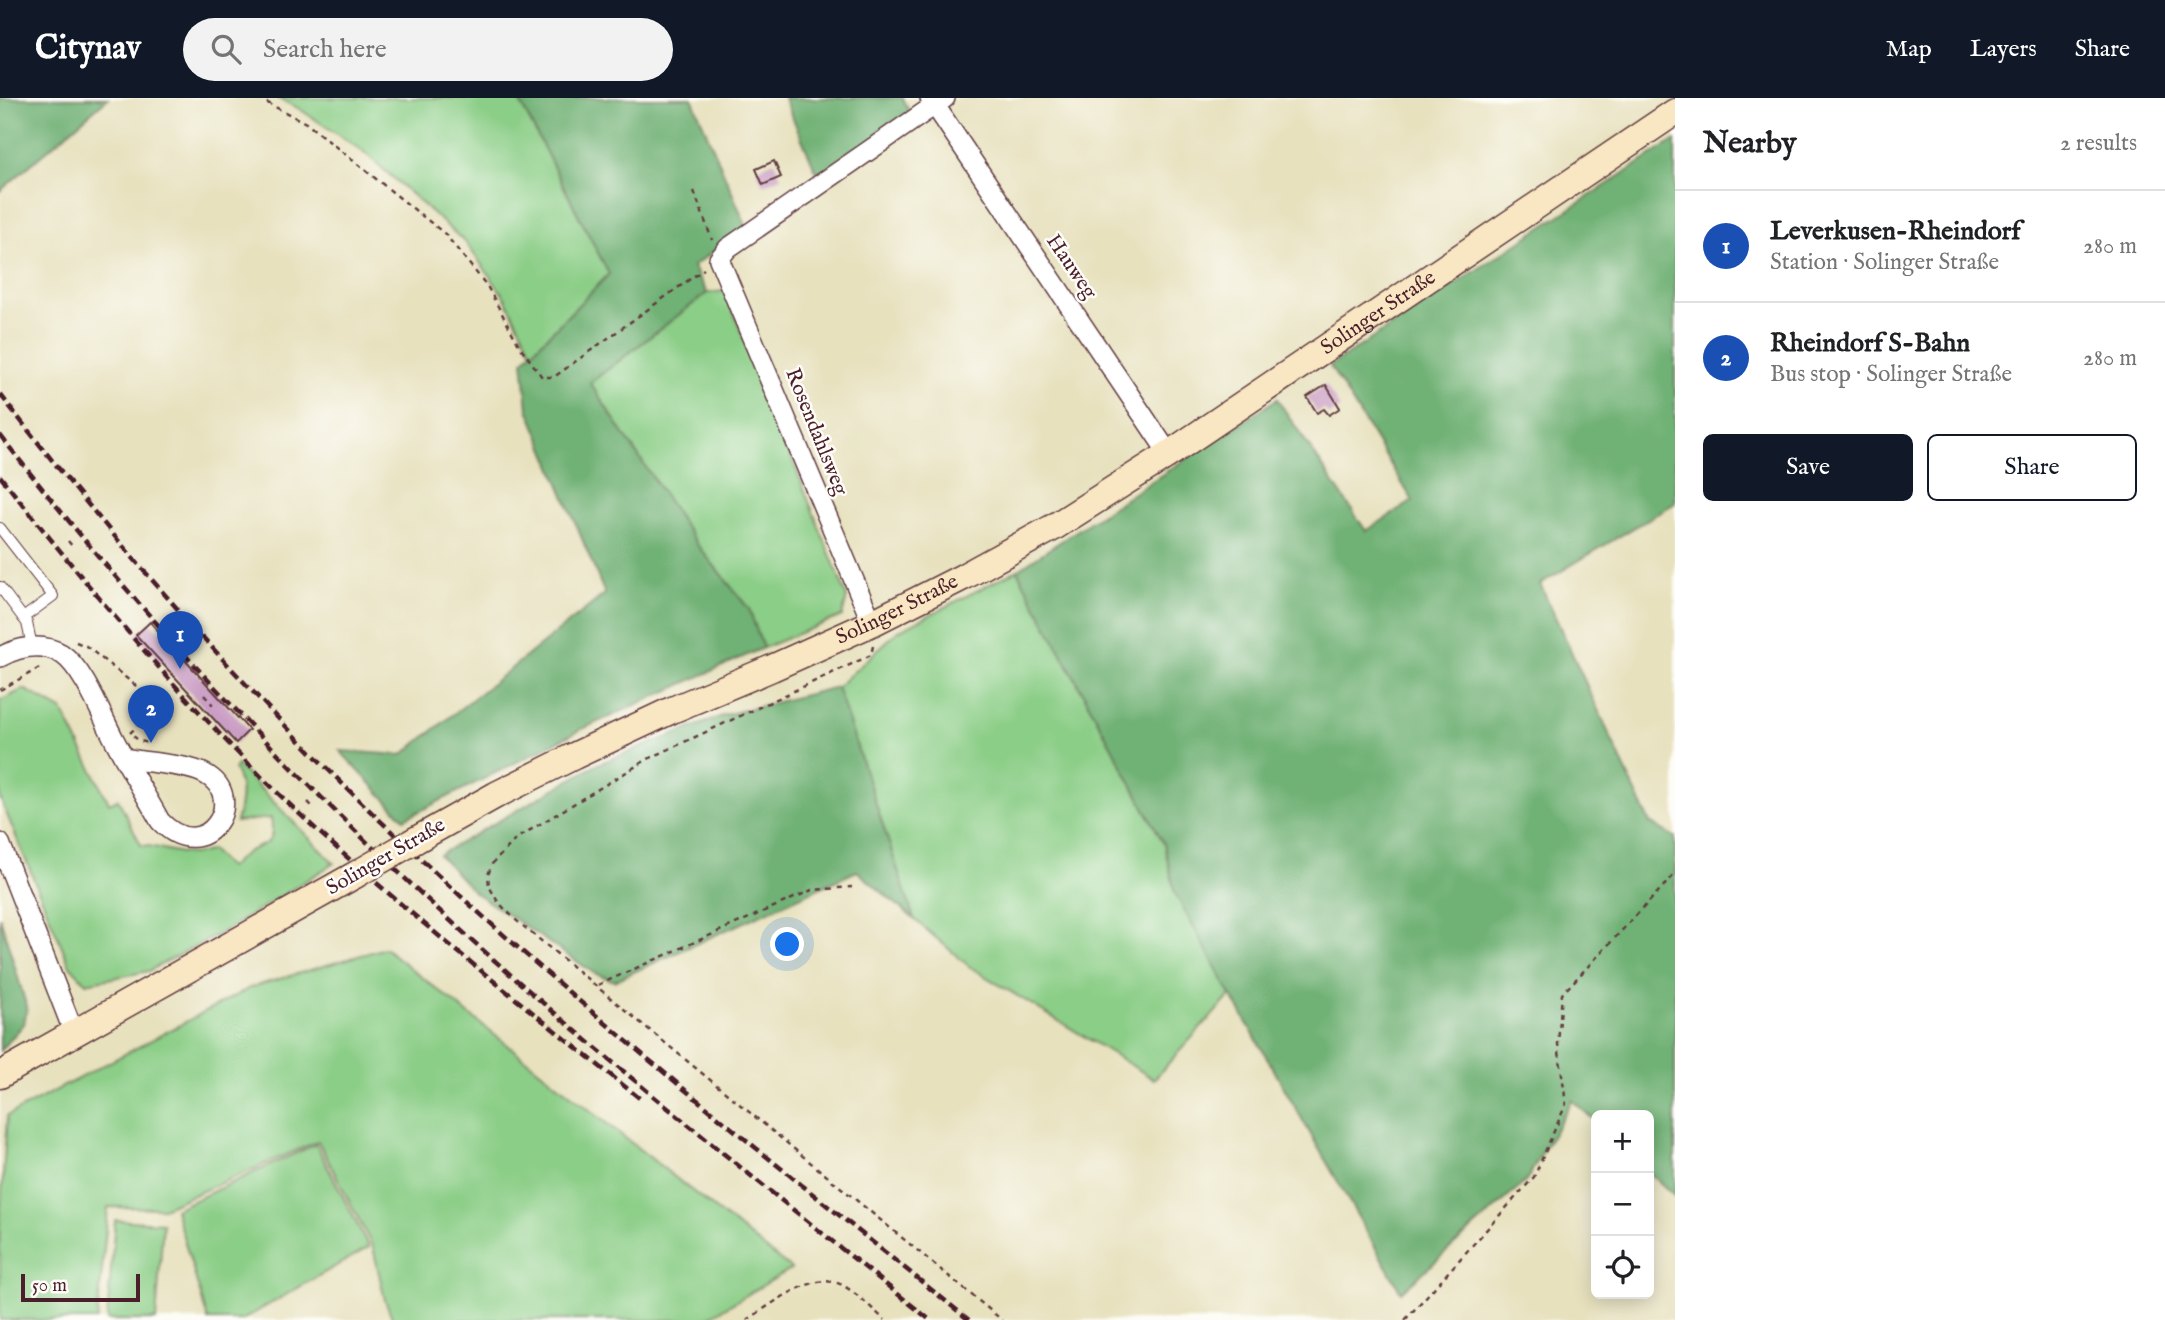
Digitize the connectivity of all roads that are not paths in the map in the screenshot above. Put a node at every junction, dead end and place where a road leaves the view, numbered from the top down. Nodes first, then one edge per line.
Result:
1 (937, 100) edge
2 (1675, 112) edge
3 (719, 259) joint
4 (1169, 454) junction
5 (0, 528) edge
6 (0, 587) edge
7 (23, 618) junction
8 (872, 623) junction
9 (32, 646) junction
10 (0, 657) edge
11 (124, 758) junction
12 (0, 843) edge
13 (74, 1032) junction
14 (0, 1076) edge

1 - 3 street, Hauweg
1 - 4 street, Hauweg
2 - 4 main road, Solinger Straße
3 - 8 street, Rosendahlsweg
4 - 8 main road, Solinger Straße
5 - 7 lane
6 - 7 lane
7 - 9 lane
8 - 13 main road, Solinger Straße, bridge
9 - 10 street
9 - 11 street
11 - 11 street
12 - 13 street
13 - 14 main road, Solinger Straße

